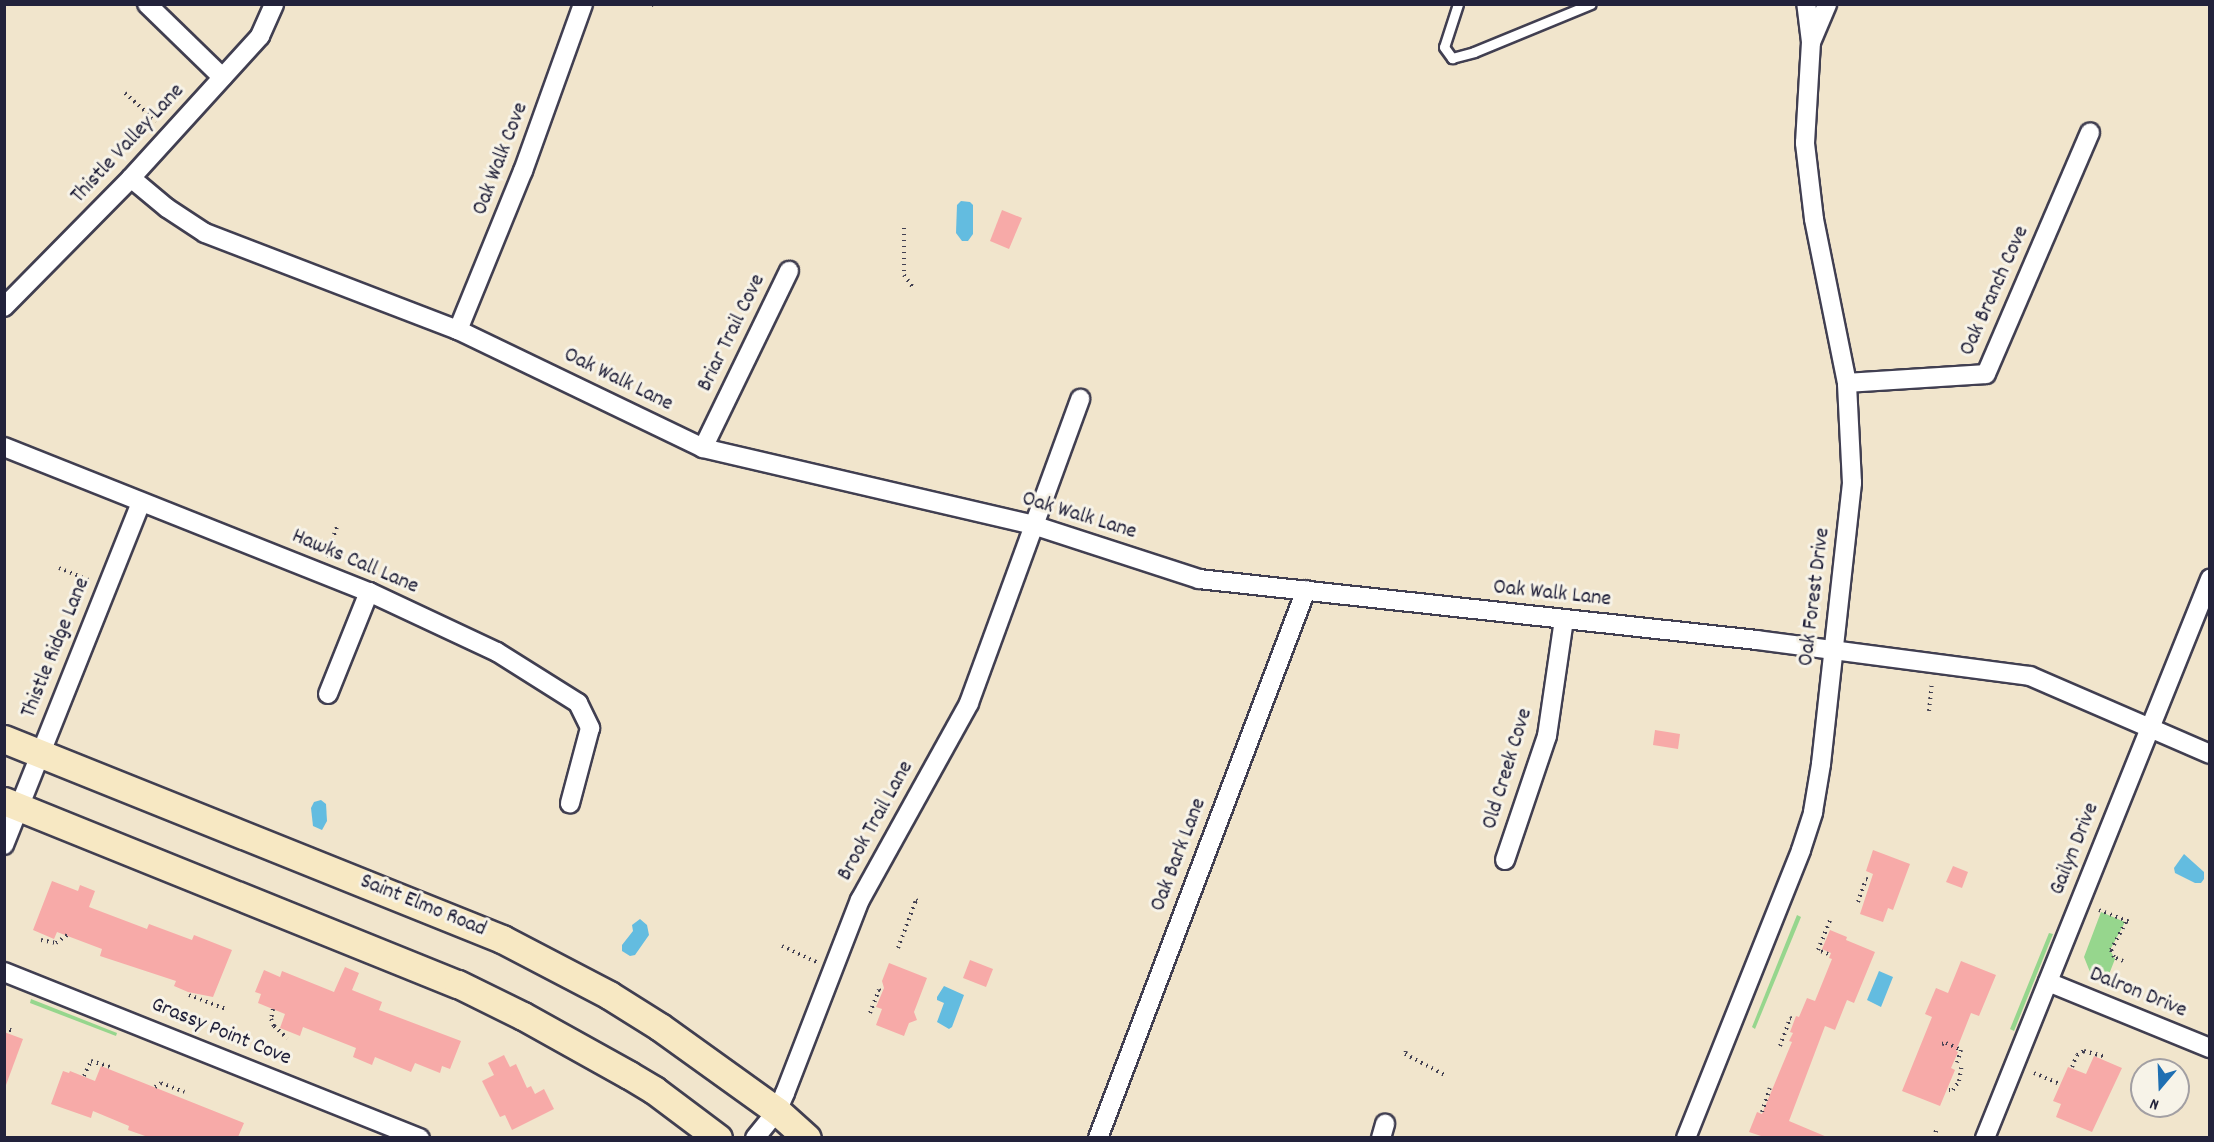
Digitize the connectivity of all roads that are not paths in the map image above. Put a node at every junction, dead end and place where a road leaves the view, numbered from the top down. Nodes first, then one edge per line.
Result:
1 (147, 4) edge
2 (274, 4) edge
3 (583, 4) edge
4 (1458, 4) edge
5 (1591, 4) edge
6 (1806, 4) edge
7 (1827, 4) edge
8 (1811, 42) junction
9 (222, 77) junction
10 (2090, 132) dead end
11 (131, 178) junction
12 (789, 271) dead end
13 (4, 307) edge
14 (458, 330) junction
15 (1847, 382) junction
16 (1080, 399) dead end
17 (4, 447) edge
18 (703, 448) junction
19 (141, 502) junction
20 (1034, 525) junction
21 (2210, 579) edge
22 (1306, 590) junction
23 (369, 592) junction
24 (1564, 620) junction
25 (1832, 649) junction
26 (328, 694) dead end
27 (2148, 729) junction
28 (4, 739) edge
29 (41, 753) junction
30 (2210, 754) edge
31 (570, 803) dead end
32 (12, 804) edge
33 (4, 845) edge
34 (1505, 860) dead end
35 (4, 972) edge
36 (2048, 982) junction
37 (2210, 1048) edge
38 (777, 1111) junction
39 (420, 1137) edge
40 (718, 1137) edge
41 (755, 1137) edge
42 (807, 1137) edge
43 (1098, 1137) edge
44 (1686, 1137) edge
45 (1985, 1137) edge

1 - 9 street
2 - 9 street, Thistle Valley Lane
3 - 14 street, Oak Walk Cove
4 - 5 lane
6 - 8 street, Oak Forest Drive
7 - 8 street, Oak Forest Drive
8 - 15 street, Oak Forest Drive
9 - 11 street, Thistle Valley Lane
10 - 15 street, Oak Branch Cove
11 - 13 street, Thistle Valley Lane
11 - 14 street, Oak Walk Lane
12 - 18 street, Briar Trail Cove
14 - 18 street, Oak Walk Lane
15 - 25 street, Oak Forest Drive
16 - 20 street, Brook Trail Lane
17 - 19 street, Hawks Call Lane
18 - 20 street, Oak Walk Lane
19 - 23 street, Hawks Call Lane
19 - 29 street, Thistle Ridge Lane
20 - 22 street, Oak Walk Lane
20 - 38 street, Brook Trail Lane
21 - 27 street, Gailyn Drive
22 - 24 street, Oak Walk Lane
22 - 43 street, Oak Bark Lane
23 - 26 street
23 - 31 street, Hawks Call Lane
24 - 25 street, Oak Walk Lane
24 - 34 street, Old Creek Cove
25 - 27 street, Oak Walk Lane
25 - 44 street, Oak Forest Drive
27 - 30 street, Oak Walk Lane
27 - 36 street, Gailyn Drive
28 - 29 main road, Saint Elmo Road
29 - 32 street, Thistle Ridge Lane
29 - 38 main road, Saint Elmo Road
32 - 33 street, Thistle Ridge Lane
32 - 40 main road
35 - 39 street, Grassy Point Cove
36 - 37 street, Dalron Drive
36 - 45 street, Gailyn Drive
38 - 41 street, Brook Trail Lane
38 - 42 main road, Saint Elmo Road

